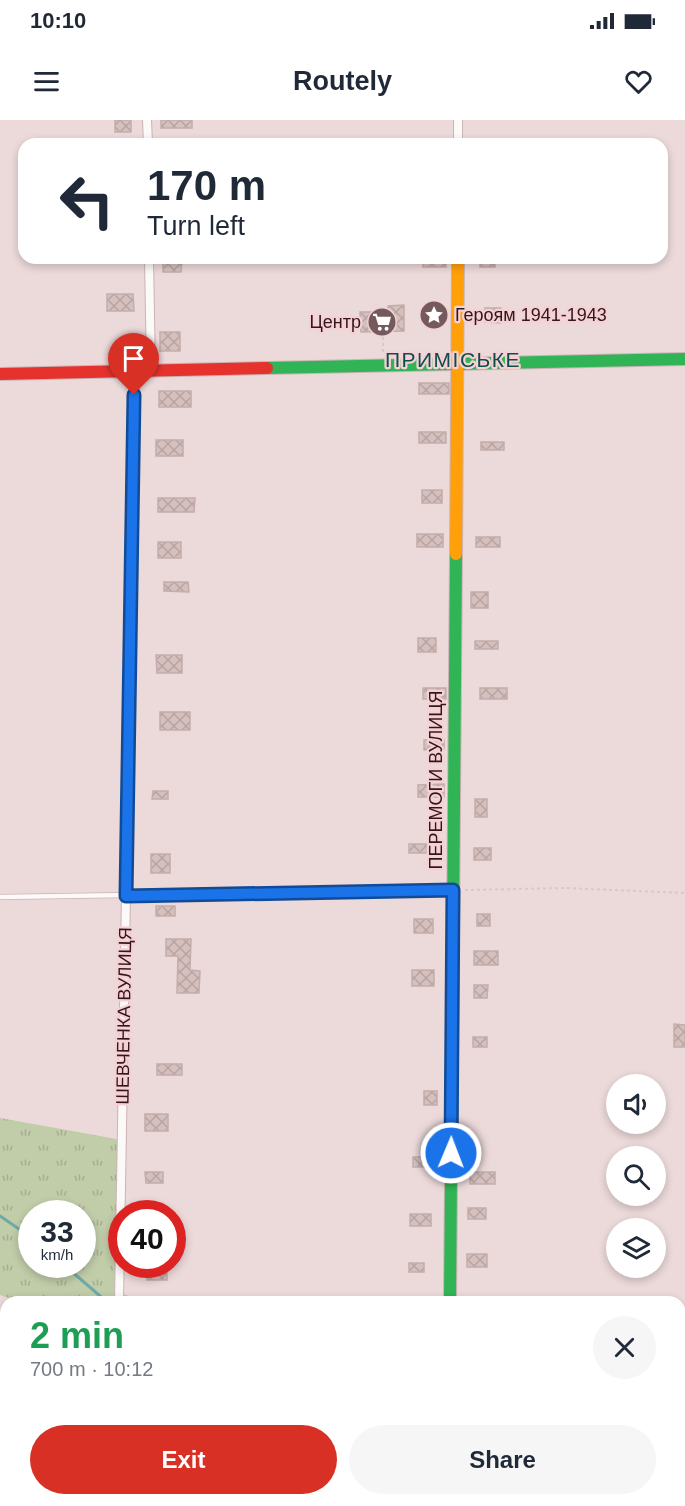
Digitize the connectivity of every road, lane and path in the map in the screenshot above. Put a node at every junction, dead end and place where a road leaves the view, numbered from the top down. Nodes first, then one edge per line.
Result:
1 (147, 120) edge
2 (458, 120) edge
3 (148, 138) edge
4 (458, 138) edge
5 (149, 264) edge
6 (458, 264) edge
7 (382, 331) dead end
8 (685, 359) edge
9 (458, 364) junction
10 (383, 366) junction
11 (151, 370) junction
12 (135, 371) junction
13 (0, 374) edge
14 (453, 890) junction
15 (685, 893) edge
16 (126, 896) junction
17 (0, 897) edge
18 (119, 1296) edge
19 (450, 1296) edge

1 - 3 street
2 - 4 street
5 - 11 street
6 - 9 street, ПЕРЕМОГИ ВУЛИЦЯ
7 - 10 path
8 - 9 street
9 - 10 street
9 - 14 street, ПЕРЕМОГИ ВУЛИЦЯ
10 - 11 street
11 - 12 street
12 - 13 street
12 - 16 street, ШЕВЧЕНКА ВУЛИЦЯ
14 - 15 path
14 - 16 lane
14 - 19 street, ПЕРЕМОГИ ВУЛИЦЯ
16 - 17 lane
16 - 18 street, ШЕВЧЕНКА ВУЛИЦЯ

